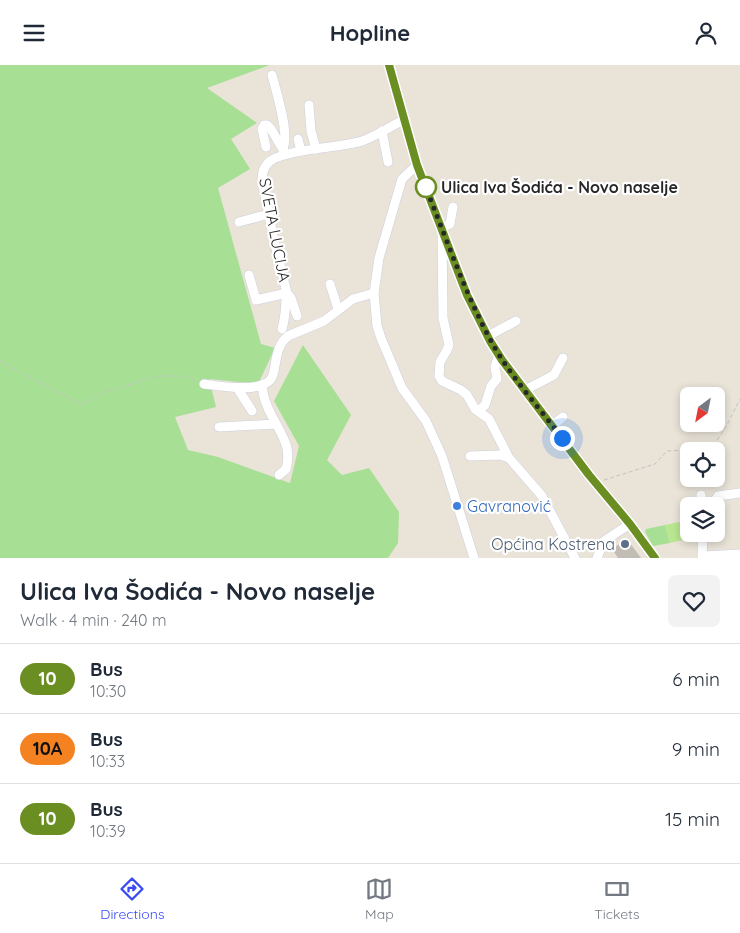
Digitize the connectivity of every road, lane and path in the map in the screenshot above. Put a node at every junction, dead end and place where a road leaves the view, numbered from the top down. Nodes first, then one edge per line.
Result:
1 (389, 65) edge
2 (272, 75) dead end
3 (309, 105) dead end
4 (403, 120) junction
5 (382, 131) junction
6 (298, 139) dead end
7 (266, 147) dead end
8 (316, 149) junction
9 (302, 151) junction
10 (284, 152) junction
11 (388, 162) dead end
12 (417, 165) junction
13 (454, 207) dead end
14 (268, 211) junction
15 (241, 218) dead end
16 (442, 228) junction
17 (249, 275) dead end
18 (330, 284) dead end
19 (287, 293) junction
20 (374, 293) junction
21 (338, 309) junction
22 (297, 316) dead end
23 (516, 321) dead end
24 (282, 329) dead end
25 (488, 336) junction
26 (499, 354) junction
27 (563, 358) dead end
28 (0, 361) edge
29 (204, 384) joint
30 (262, 385) junction
31 (238, 389) junction
32 (525, 390) junction
33 (740, 399) edge
34 (252, 411) dead end
35 (478, 411) junction
36 (563, 417) dead end
37 (276, 424) junction
38 (552, 426) junction
39 (219, 427) dead end
40 (716, 442) edge
41 (680, 451) edge
42 (470, 456) dead end
43 (509, 458) junction
44 (280, 475) dead end
45 (611, 478) dead end
46 (740, 493) edge
47 (718, 497) edge
48 (630, 524) junction
49 (704, 542) edge
50 (740, 554) edge
51 (703, 557) edge
52 (474, 558) edge
53 (575, 558) edge
54 (597, 558) edge
55 (655, 558) edge

1 - 4 street
2 - 10 street
3 - 8 street
4 - 5 street, SVETA LUCIJA
4 - 12 street
5 - 8 street, SVETA LUCIJA
5 - 11 street
6 - 9 street
7 - 10 street
8 - 9 street, SVETA LUCIJA
9 - 10 street, SVETA LUCIJA
10 - 14 street, SVETA LUCIJA
12 - 16 street
12 - 20 street
13 - 16 street
14 - 15 street
14 - 19 street, SVETA LUCIJA
16 - 25 street
16 - 35 street
17 - 19 street
18 - 21 street
19 - 22 street
19 - 24 street
20 - 21 street
20 - 52 street
21 - 30 street
23 - 25 street
25 - 26 street
26 - 32 street
26 - 35 street
27 - 32 street
28 - 29 path
29 - 31 street
30 - 31 street
30 - 37 street
31 - 34 street
32 - 38 street
33 - 40 path
35 - 43 street
36 - 38 street
37 - 39 street
37 - 44 street
38 - 48 street
41 - 45 path
42 - 43 street
43 - 53 street
46 - 47 street
48 - 54 street
48 - 55 street
49 - 51 street
50 - 51 street

